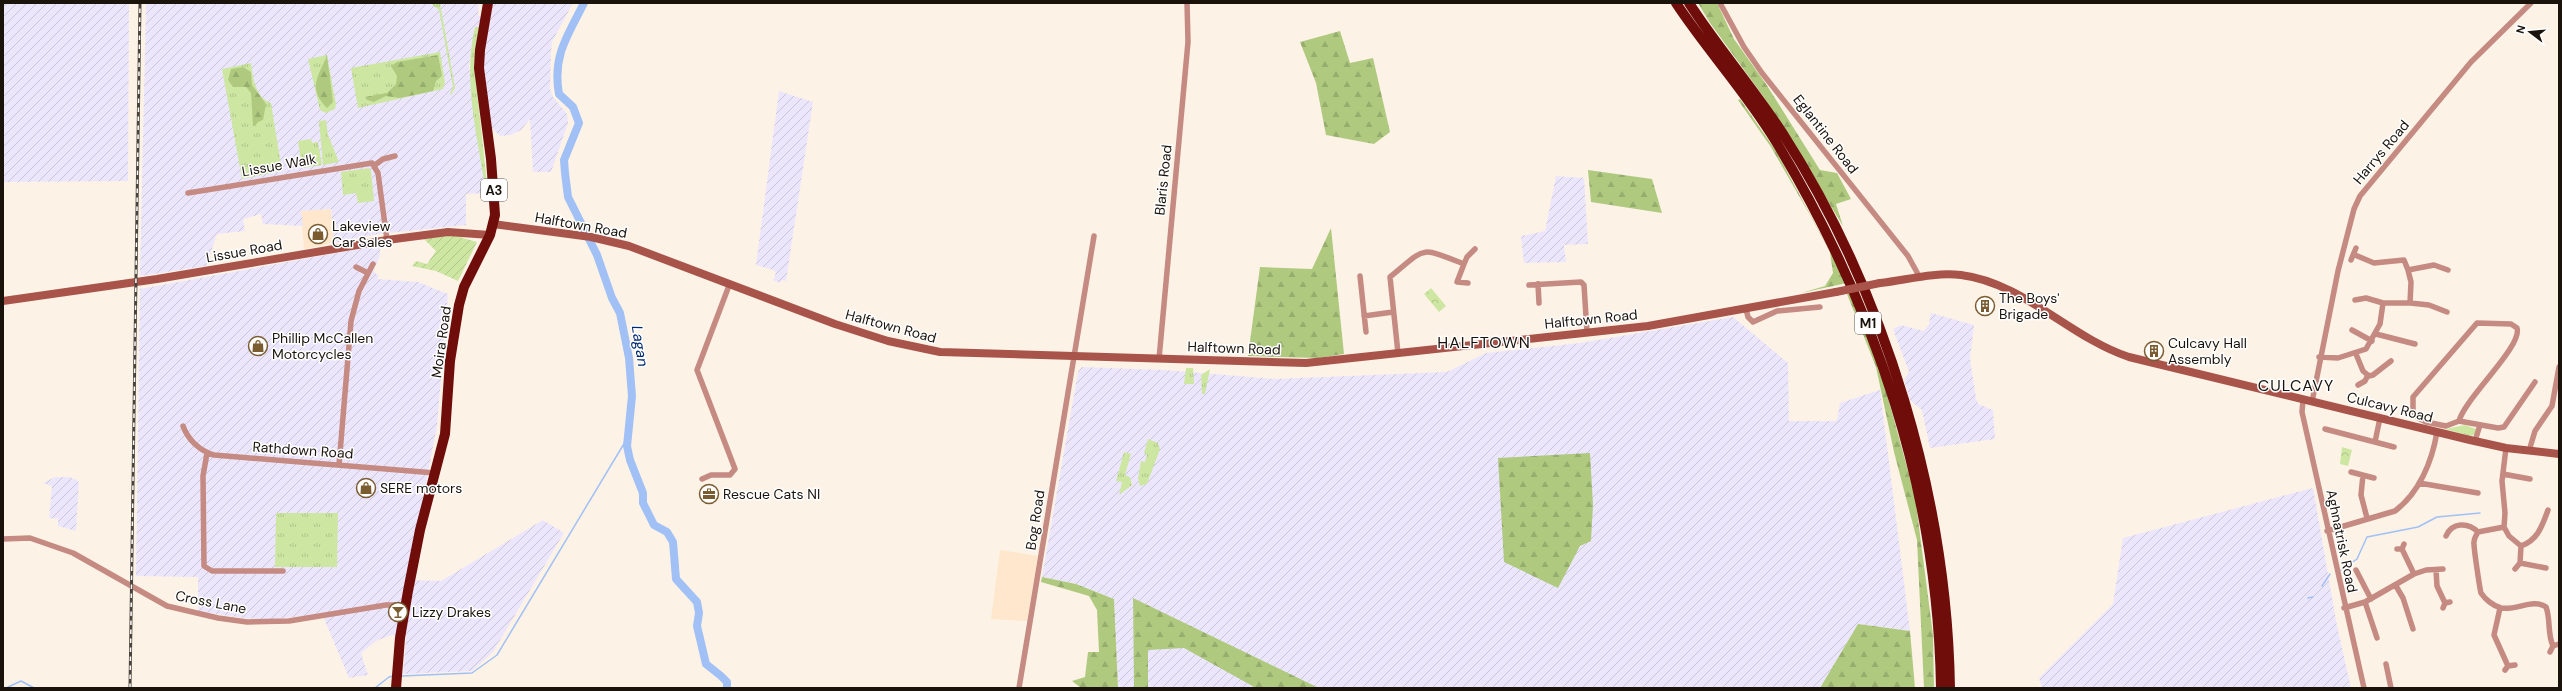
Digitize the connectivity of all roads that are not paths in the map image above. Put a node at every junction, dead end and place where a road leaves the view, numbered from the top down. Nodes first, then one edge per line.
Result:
1 (488, 3) edge
2 (1187, 3) edge
3 (1676, 3) edge
4 (1689, 3) edge
5 (1720, 3) edge
6 (2531, 3) edge
7 (395, 156) dead end
8 (375, 164) junction
9 (188, 193) dead end
10 (493, 224) junction
11 (490, 235) junction
12 (1094, 236) dead end
13 (387, 240) junction
14 (1476, 248) dead end
15 (2356, 248) dead end
16 (2355, 255) junction
17 (2351, 260) dead end
18 (373, 264) dead end
19 (1464, 264) junction
20 (356, 267) dead end
21 (2408, 270) junction
22 (2448, 270) dead end
23 (368, 273) junction
24 (1360, 276) dead end
25 (1919, 276) junction
26 (1880, 282) joint
27 (730, 283) junction
28 (1468, 283) dead end
29 (1538, 284) junction
30 (1530, 285) dead end
31 (2355, 300) dead end
32 (3, 302) edge
33 (1539, 303) dead end
34 (2383, 303) junction
35 (2410, 303) junction
36 (1820, 306) dead end
37 (1746, 309) junction
38 (1394, 312) junction
39 (2447, 312) dead end
40 (1364, 316) junction
41 (2352, 330) dead end
42 (1366, 332) dead end
43 (1587, 332) junction
44 (2376, 334) junction
45 (2372, 341) junction
46 (2416, 344) dead end
47 (1398, 352) junction
48 (2356, 354) junction
49 (1074, 356) junction
50 (2319, 357) junction
51 (1159, 359) junction
52 (2390, 362) dead end
53 (2559, 366) edge
54 (2368, 375) junction
55 (2535, 382) dead end
56 (2358, 385) dead end
57 (2308, 401) junction
58 (2380, 418) junction
59 (2459, 421) junction
60 (2480, 425) junction
61 (183, 426) dead end
62 (2325, 429) dead end
63 (2437, 432) junction
64 (2475, 441) junction
65 (2375, 442) junction
66 (2394, 447) dead end
67 (2506, 448) junction
68 (2529, 451) junction
69 (207, 453) junction
70 (2559, 454) edge
71 (339, 465) junction
72 (2351, 472) dead end
73 (435, 473) junction
74 (2502, 474) junction
75 (2363, 475) junction
76 (2374, 478) dead end
77 (702, 479) dead end
78 (2530, 479) dead end
79 (2419, 483) junction
80 (2478, 493) dead end
81 (2548, 510) dead end
82 (2367, 518) junction
83 (2443, 524) dead end
84 (2504, 527) junction
85 (2449, 529) junction
86 (2327, 531) junction
87 (2478, 532) junction
88 (2446, 536) dead end
89 (3, 539) edge
90 (2521, 546) junction
91 (2401, 548) dead end
92 (2520, 563) junction
93 (2546, 568) dead end
94 (2443, 569) dead end
95 (2356, 570) dead end
96 (2436, 570) junction
97 (2514, 570) dead end
98 (283, 572) dead end
99 (2414, 574) junction
100 (2396, 586) junction
101 (2368, 601) junction
102 (2446, 604) dead end
103 (406, 605) junction
104 (2344, 608) junction
105 (2500, 608) junction
106 (2413, 629) dead end
107 (2377, 638) dead end
108 (2556, 645) edge
109 (2550, 652) dead end
110 (2386, 664) dead end
111 (2515, 665) dead end
112 (397, 683) edge
113 (1019, 688) edge
114 (1941, 688) edge
115 (1950, 688) edge
116 (2364, 688) edge
117 (2392, 688) edge

1 - 10 highway, Moira Road / A3
2 - 51 street, Blaris Road
3 - 114 highway, M1
4 - 115 highway, M1
5 - 25 street, Eglantine Road
6 - 50 street, Harrys Road
7 - 8 street, Lissue Walk
8 - 9 street, Lissue Walk
8 - 13 street
10 - 11 highway, Moira Road / A3
10 - 27 street, Halftown Road
11 - 13 street, Lissue Road
11 - 73 highway, Moira Road / A3
12 - 49 street, Bog Road
13 - 32 street, Lissue Road
14 - 19 street
15 - 16 street
16 - 17 street
16 - 21 street
18 - 23 street
19 - 28 street
19 - 38 street
20 - 23 street
21 - 22 street
21 - 35 street
23 - 71 street
24 - 40 street
25 - 26 street, Culcavy Road
25 - 57 street, Culcavy Road
26 - 37 street, Halftown Road, bridge
27 - 49 street, Halftown Road
27 - 77 street
29 - 30 street
29 - 33 street
29 - 43 street
31 - 34 street
34 - 35 street
34 - 44 street
35 - 39 street
36 - 37 street
37 - 43 street, Halftown Road
38 - 40 street
38 - 47 street
40 - 42 street
41 - 45 street
43 - 47 street, Halftown Road
44 - 45 street
44 - 46 street
45 - 48 street
47 - 51 street, Halftown Road
48 - 50 street
48 - 54 street
49 - 51 street, Halftown Road
49 - 113 street, Bog Road
50 - 57 street, Harrys Road
52 - 54 street
53 - 68 street
54 - 56 street
55 - 60 street
57 - 58 street, Culcavy Road
57 - 86 street, Aghnatrisk Road
58 - 63 street, Culcavy Road
58 - 65 street
59 - 59 street
59 - 60 street
60 - 64 street
61 - 69 street
62 - 65 street
63 - 64 street, Culcavy Road
63 - 79 street
64 - 67 street, Culcavy Road
65 - 66 street
67 - 68 street, Culcavy Road
67 - 74 street
68 - 70 street, Culcavy Road
69 - 71 street, Rathdown Road
69 - 98 street
71 - 73 street, Rathdown Road
72 - 75 street
73 - 103 highway, Moira Road / A3
74 - 78 street
74 - 84 street
75 - 76 street
75 - 82 street
79 - 80 street
79 - 82 street
81 - 90 street
82 - 86 street
83 - 85 street
84 - 87 street
84 - 90 street
85 - 87 street
85 - 88 street
86 - 104 street, Aghnatrisk Road
87 - 105 street
89 - 103 street, Cross Lane
90 - 92 street
91 - 99 street
92 - 93 street
92 - 97 street
94 - 96 street
95 - 101 street
96 - 99 street
96 - 102 street
99 - 100 street
100 - 101 street
100 - 106 street
101 - 104 street
101 - 107 street
103 - 112 highway, Moira Road / A3
104 - 116 street, Aghnatrisk Road
105 - 108 street
105 - 111 street
108 - 109 street
110 - 117 street

